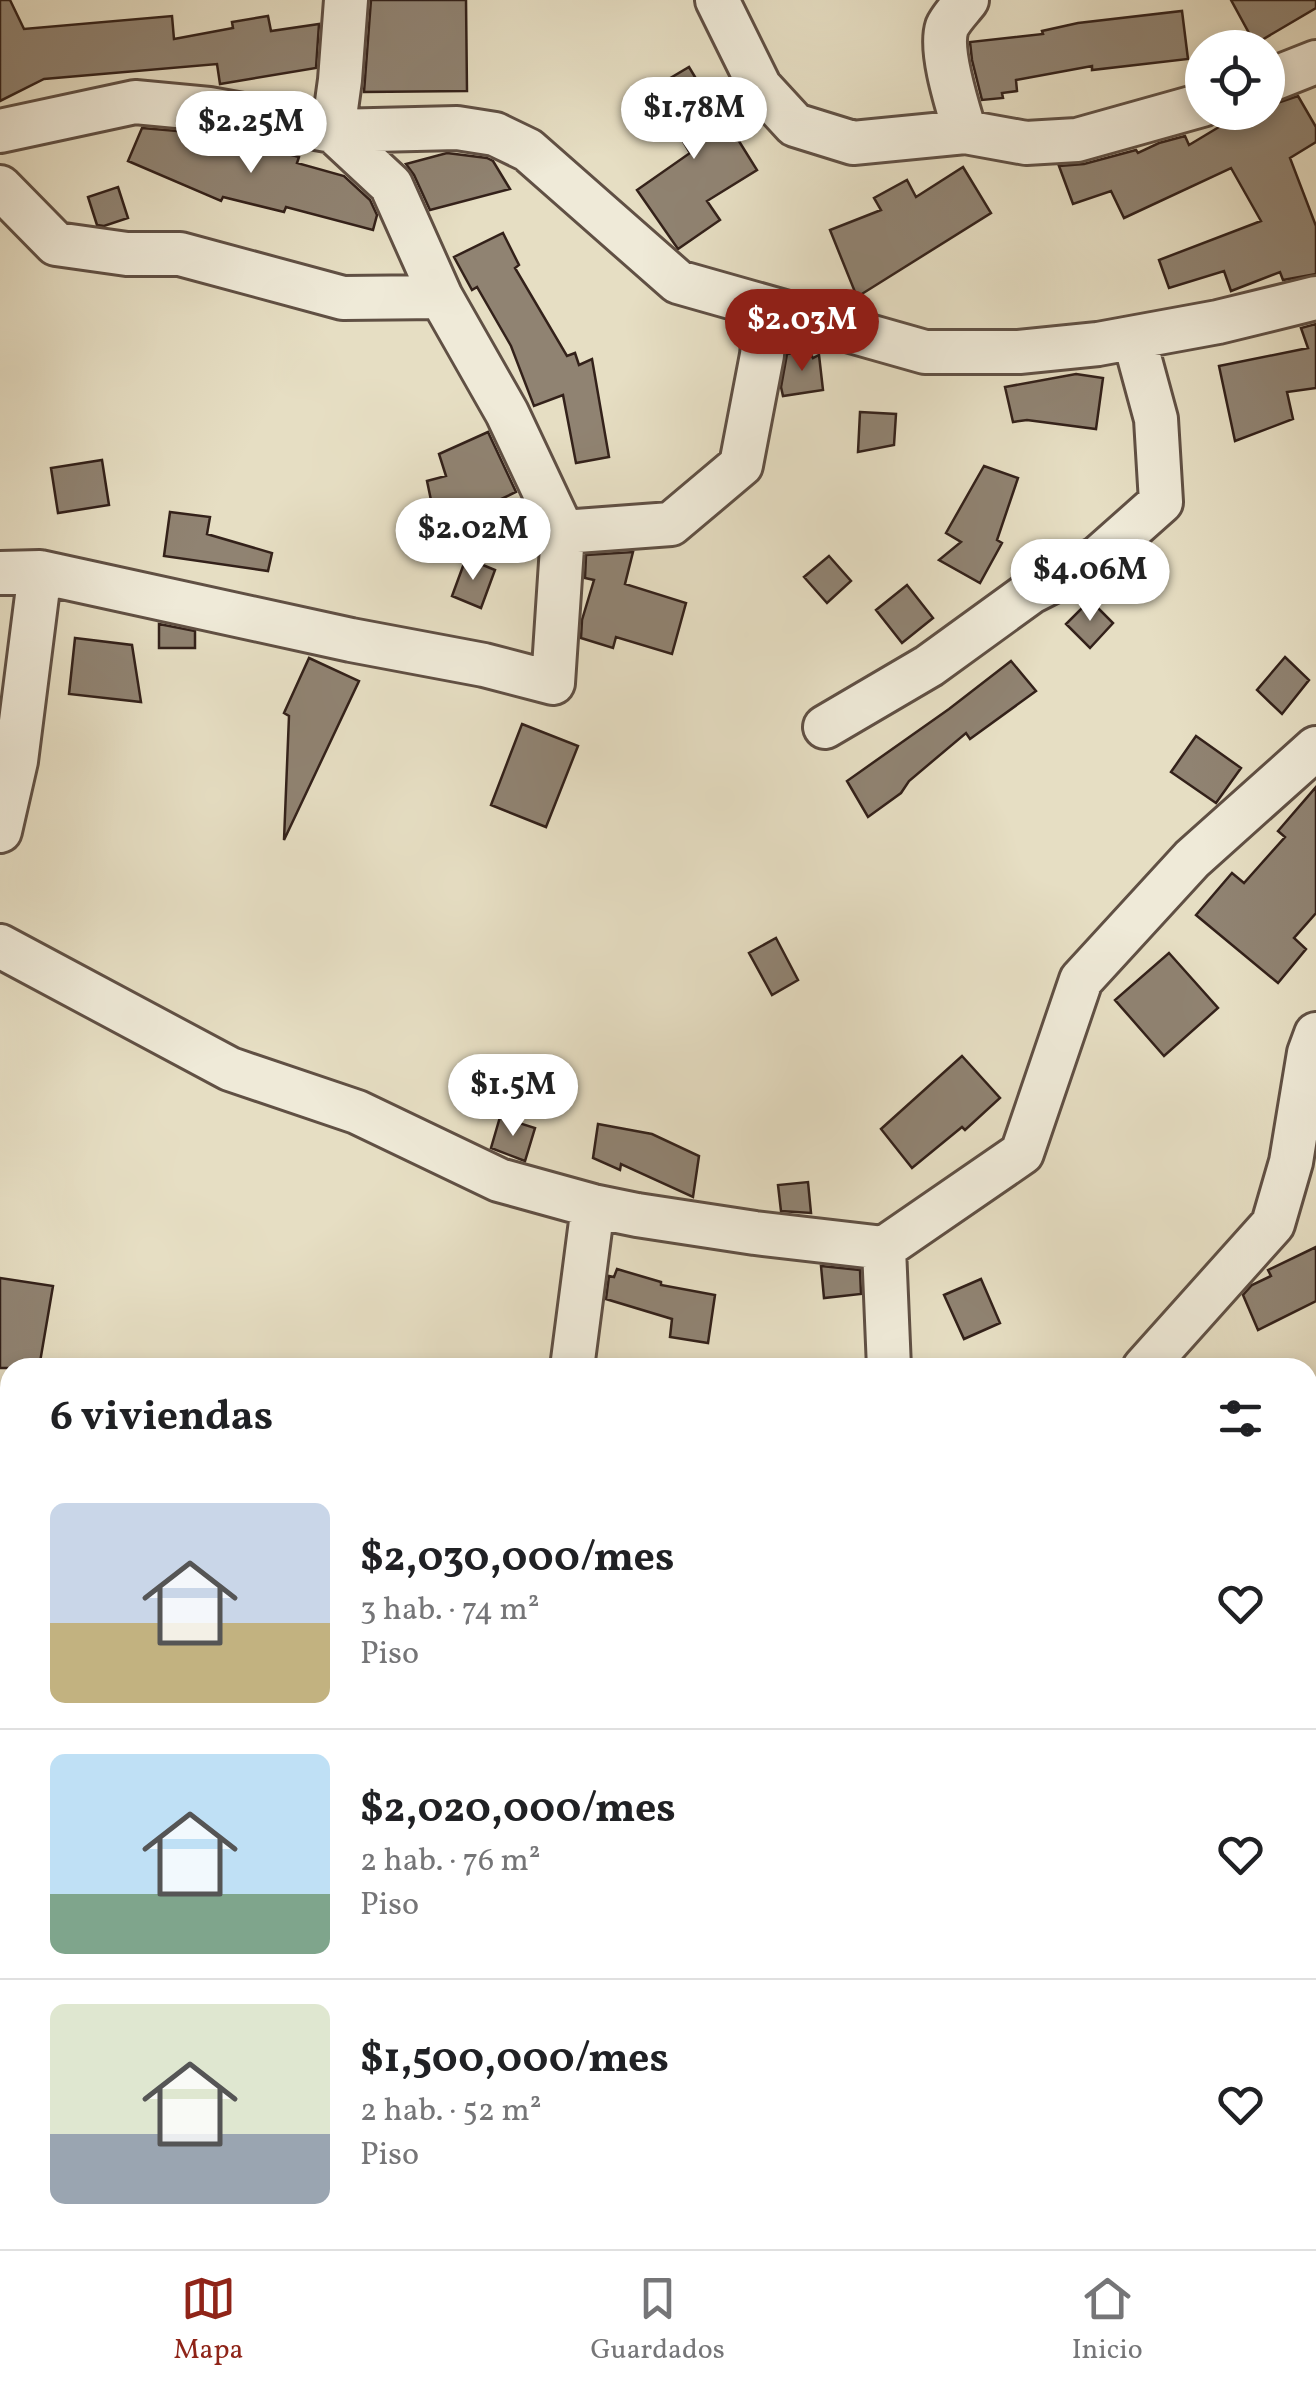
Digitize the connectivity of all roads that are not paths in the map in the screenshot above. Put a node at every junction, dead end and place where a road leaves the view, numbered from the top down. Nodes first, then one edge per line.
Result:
1 (346, 0) edge
2 (716, 0) edge
3 (967, 0) edge
4 (1316, 62) edge
5 (1285, 74) edge
6 (1185, 110) edge
7 (0, 131) edge
8 (333, 131) junction
9 (966, 132) junction
10 (0, 187) edge
11 (441, 297) junction
12 (1316, 298) edge
13 (766, 309) junction
14 (1134, 338) junction
15 (563, 532) junction
16 (20, 573) edge
17 (825, 726) dead end
18 (1316, 748) edge
19 (0, 831) edge
20 (0, 946) edge
21 (1316, 1034) edge
22 (593, 1206) junction
23 (884, 1248) junction
24 (573, 1358) edge
25 (889, 1358) edge
26 (1153, 1358) edge

1 - 8 street
2 - 9 street
3 - 9 street
4 - 5 street
6 - 9 street
7 - 8 street
8 - 11 street
8 - 13 street
10 - 11 street
11 - 15 street
12 - 14 street
13 - 14 street
13 - 15 street
14 - 17 street
15 - 16 street
16 - 19 street
18 - 23 street
20 - 22 street
21 - 26 street
22 - 23 street
22 - 24 street
23 - 25 street

